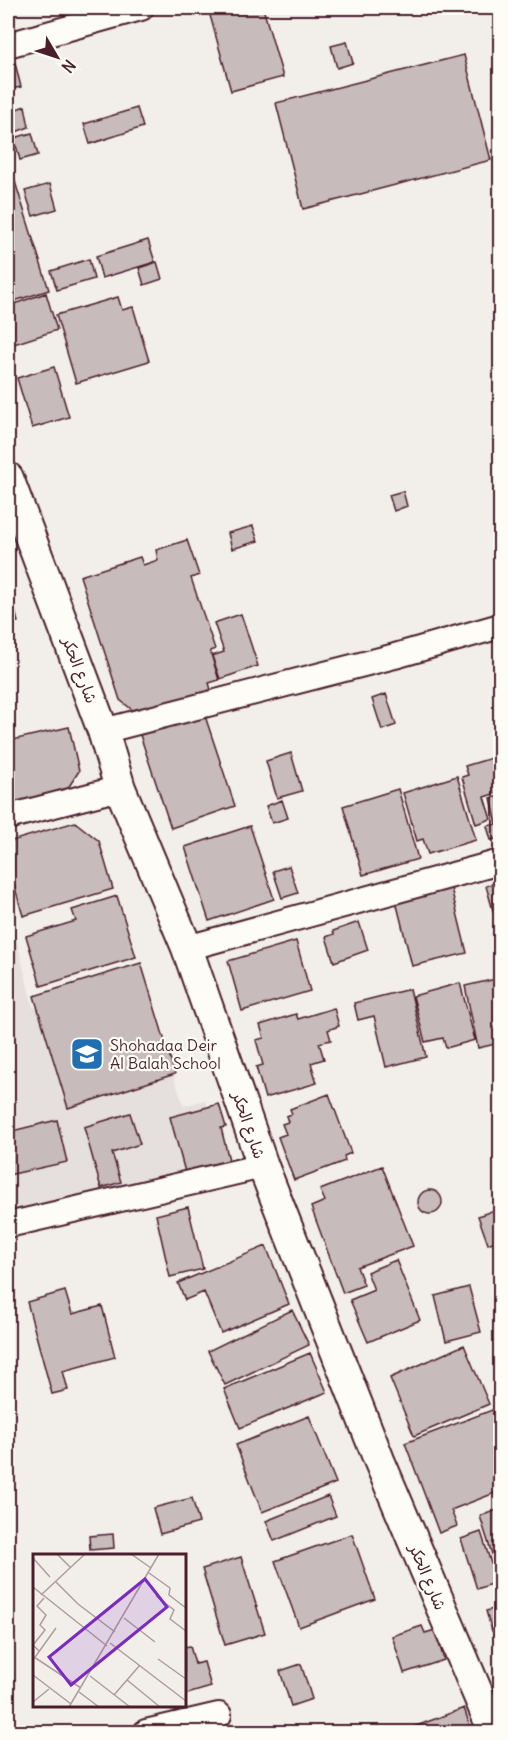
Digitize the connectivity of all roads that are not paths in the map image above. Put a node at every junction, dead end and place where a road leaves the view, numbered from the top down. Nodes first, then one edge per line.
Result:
1 (141, 8) edge
2 (8, 45) edge
3 (8, 478) edge
4 (501, 626) edge
5 (104, 731) junction
6 (120, 788) junction
7 (8, 817) edge
8 (501, 862) edge
9 (187, 948) junction
10 (263, 1166) junction
11 (8, 1225) edge
12 (219, 1715) dead end
13 (146, 1732) edge
14 (494, 1732) edge

1 - 2 street
3 - 5 street, شارع الحكر
4 - 5 street
5 - 6 street, شارع الحكر
6 - 7 street
6 - 9 street, شارع الحكر
8 - 9 street
9 - 10 street, شارع الحكر
10 - 11 street
10 - 14 street, شارع الحكر
12 - 13 street

